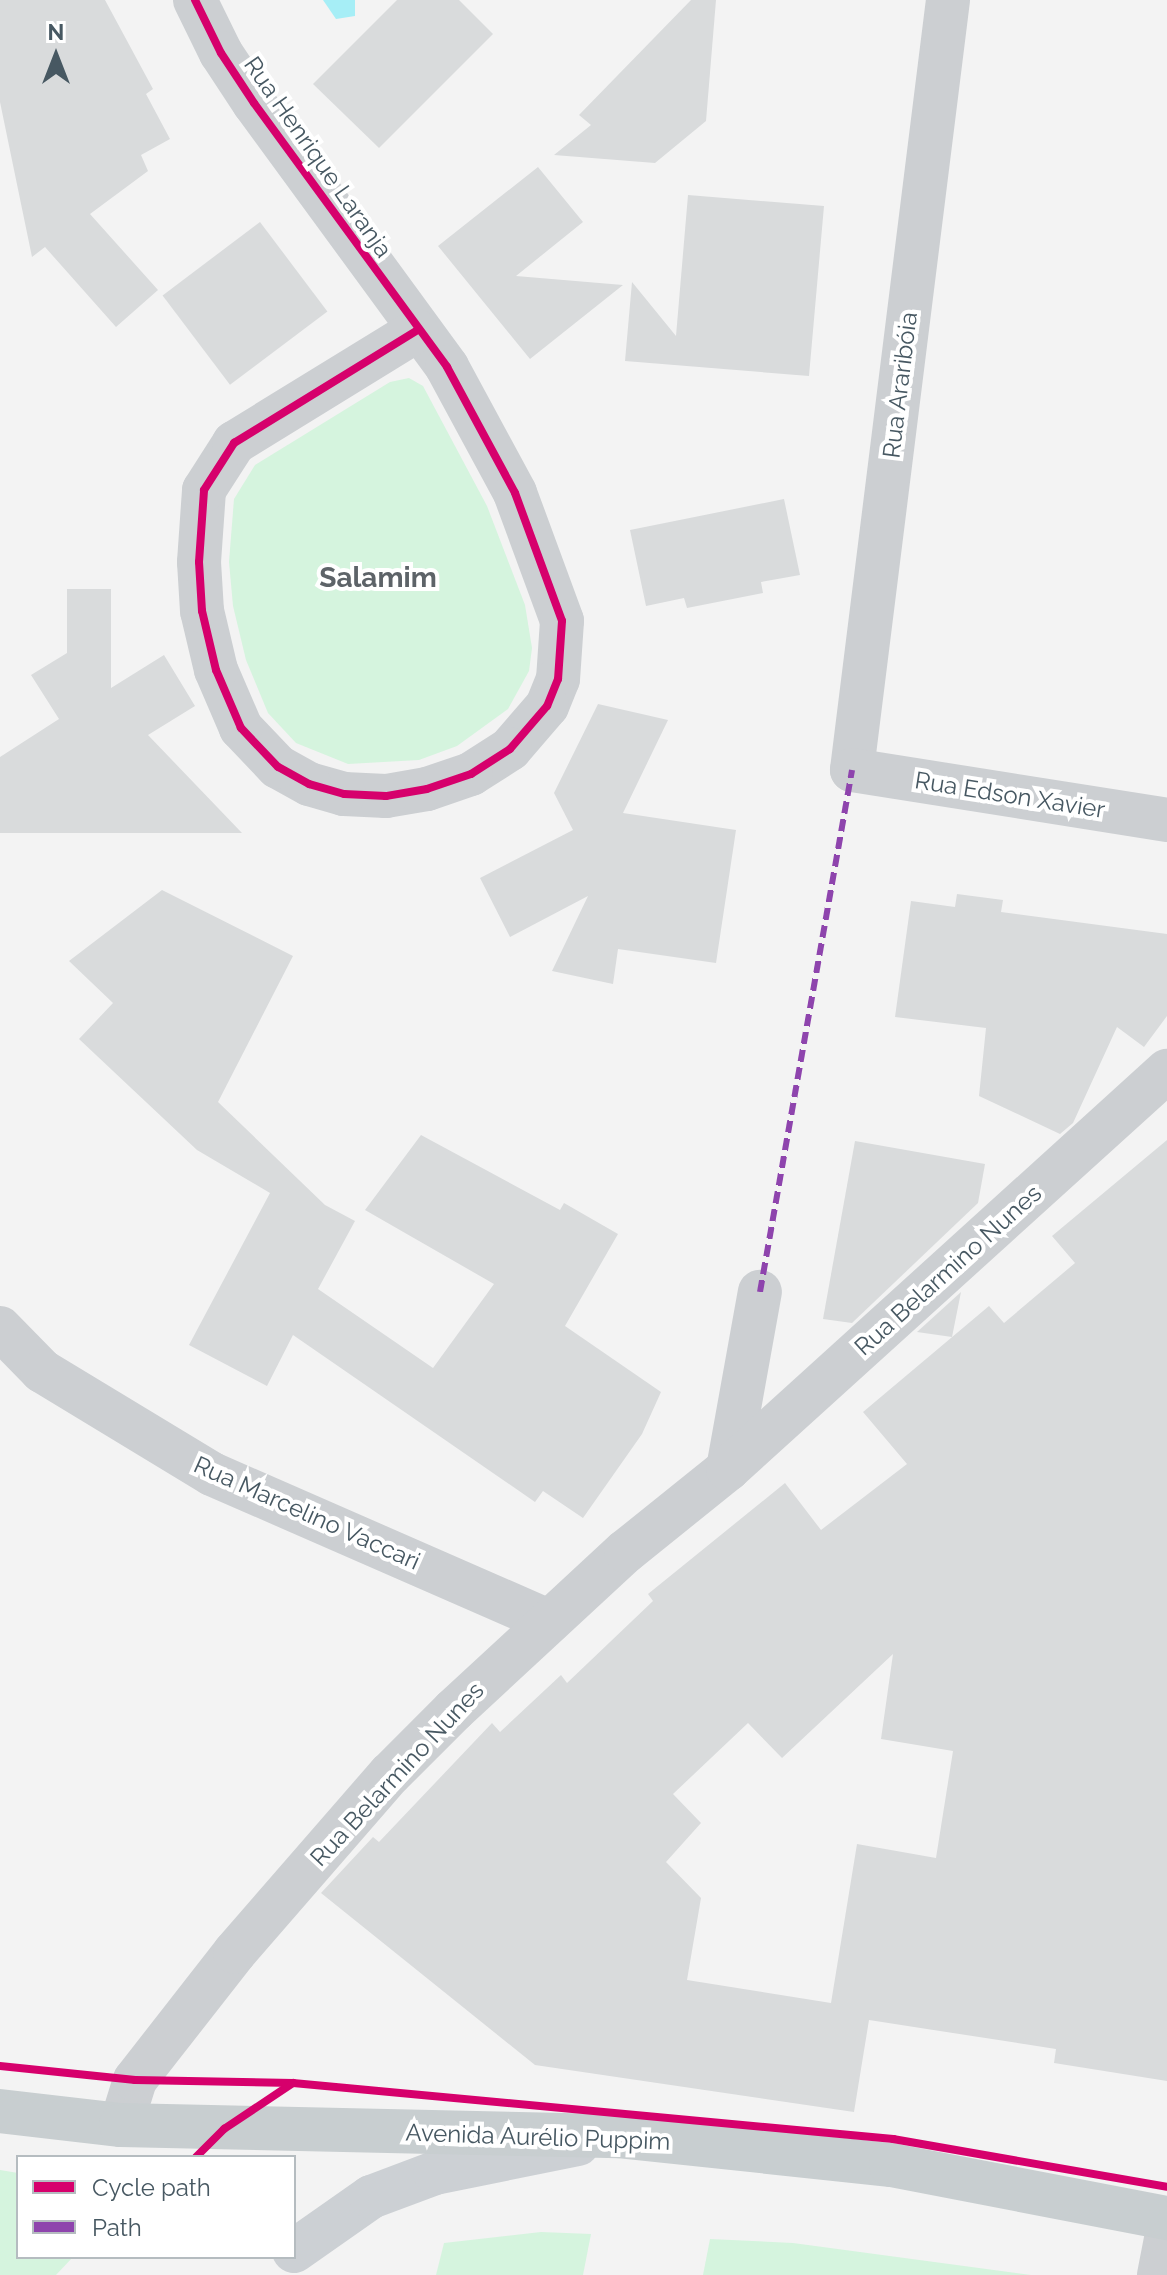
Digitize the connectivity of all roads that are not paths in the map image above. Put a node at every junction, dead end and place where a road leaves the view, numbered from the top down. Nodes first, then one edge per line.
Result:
1 (195, 0) edge
2 (948, 0) edge
3 (416, 331) junction
4 (852, 770) joint
5 (1167, 820) edge
6 (1167, 1071) edge
7 (760, 1292) dead end
8 (0, 1328) edge
9 (728, 1469) junction
10 (549, 1621) junction
11 (0, 2111) edge
12 (121, 2125) junction
13 (619, 2136) junction
14 (1167, 2218) edge
15 (1167, 2234) edge
16 (296, 2250) edge
17 (286, 2259) edge
18 (270, 2275) edge
19 (1159, 2275) edge

1 - 3 street, Rua Henrique Laranja
2 - 4 street, Rua Araribóia
3 - 3 street, Rua Henrique Laranja
4 - 5 street, Rua Edson Xavier
6 - 9 street, Rua Belarmino Nunes
7 - 9 street
8 - 10 street, Rua Marcelino Vaccari
9 - 10 street, Rua Belarmino Nunes
10 - 12 street, Rua Belarmino Nunes
11 - 12 main road, Avenida Aurélio Puppim
12 - 13 main road, Avenida Aurélio Puppim
13 - 14 main road, Avenida Aurélio Puppim
13 - 16 main road
15 - 19 street
17 - 18 main road

